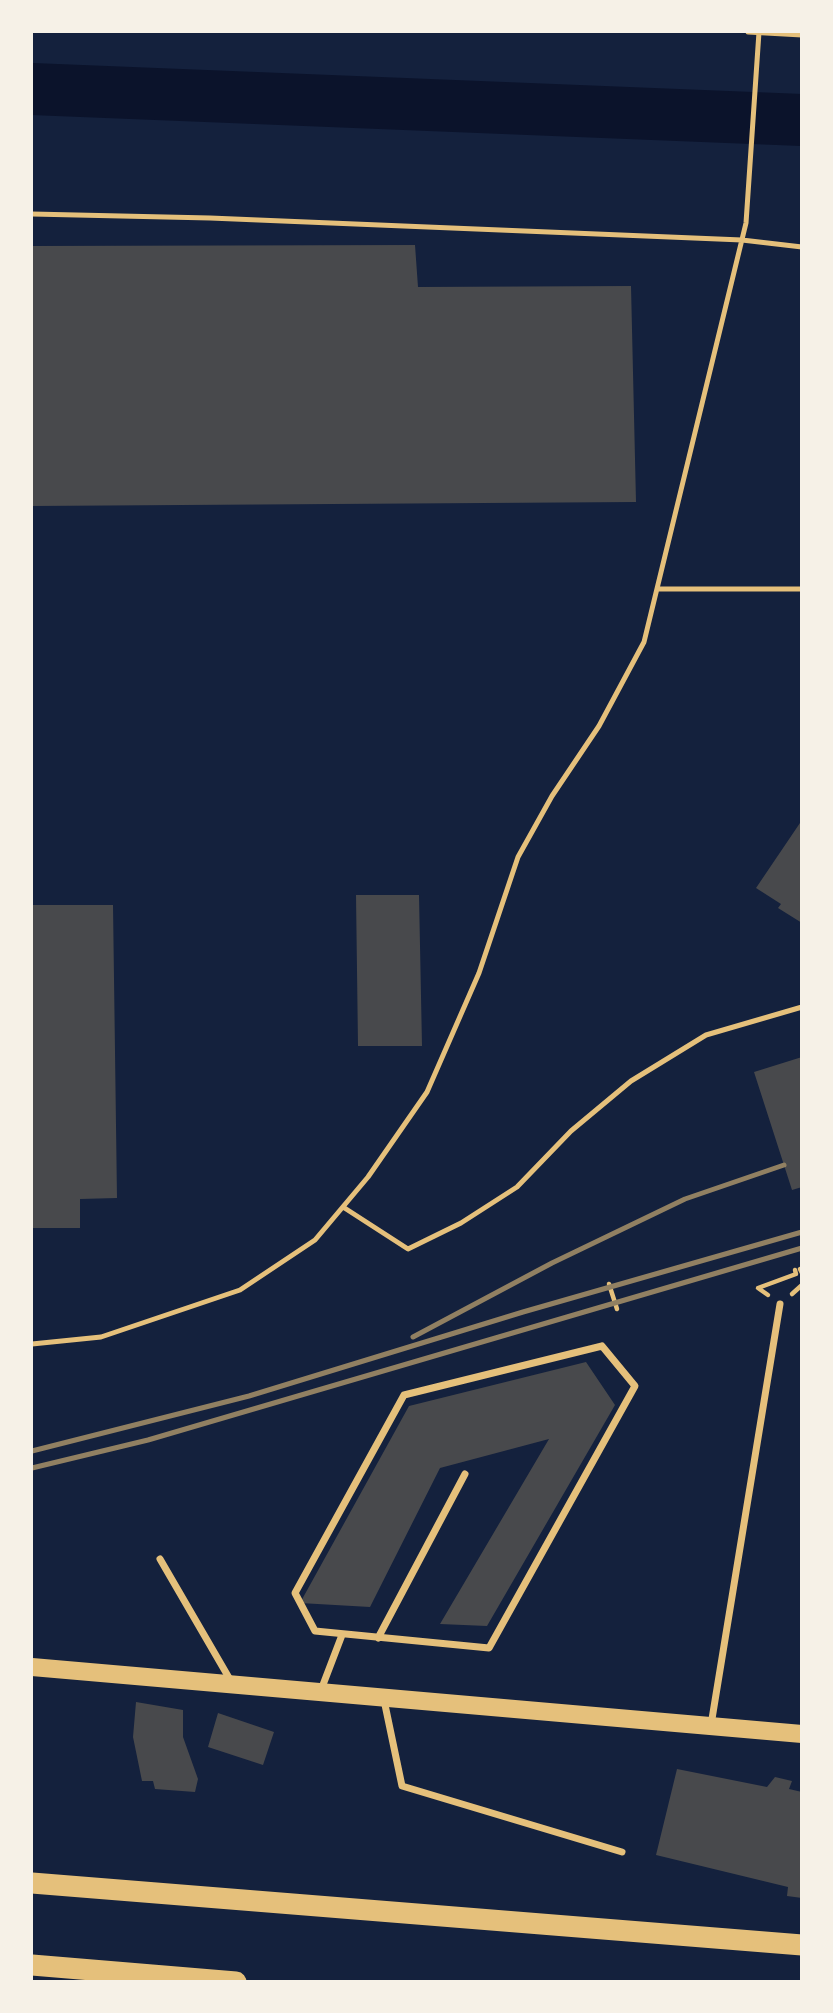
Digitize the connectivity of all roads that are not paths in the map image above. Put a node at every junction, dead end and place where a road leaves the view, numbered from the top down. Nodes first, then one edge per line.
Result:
1 (748, 32) edge
2 (759, 32) edge
3 (802, 35) edge
4 (32, 215) edge
5 (742, 240) junction
6 (802, 247) edge
7 (657, 589) junction
8 (802, 589) edge
9 (802, 1007) edge
10 (343, 1208) junction
11 (780, 1304) dead end
12 (32, 1344) edge
13 (465, 1474) dead end
14 (160, 1559) dead end
15 (342, 1635) junction
16 (378, 1638) junction
17 (32, 1667) edge
18 (232, 1684) junction
19 (320, 1691) junction
20 (383, 1698) junction
21 (710, 1728) junction
22 (802, 1734) edge
23 (622, 1852) dead end
24 (32, 1883) edge
25 (802, 1945) edge
26 (32, 1965) edge
27 (236, 1982) edge

1 - 2 lane
2 - 3 lane
2 - 5 lane
4 - 5 lane
5 - 6 lane
5 - 7 lane
7 - 8 lane
7 - 10 lane
9 - 10 lane
10 - 12 lane
11 - 21 street
13 - 16 street
14 - 18 street
15 - 16 street
15 - 16 street
15 - 19 street
17 - 18 main road
18 - 19 main road
19 - 20 main road
20 - 21 main road
20 - 23 street
21 - 22 main road
24 - 25 highway
26 - 27 highway

